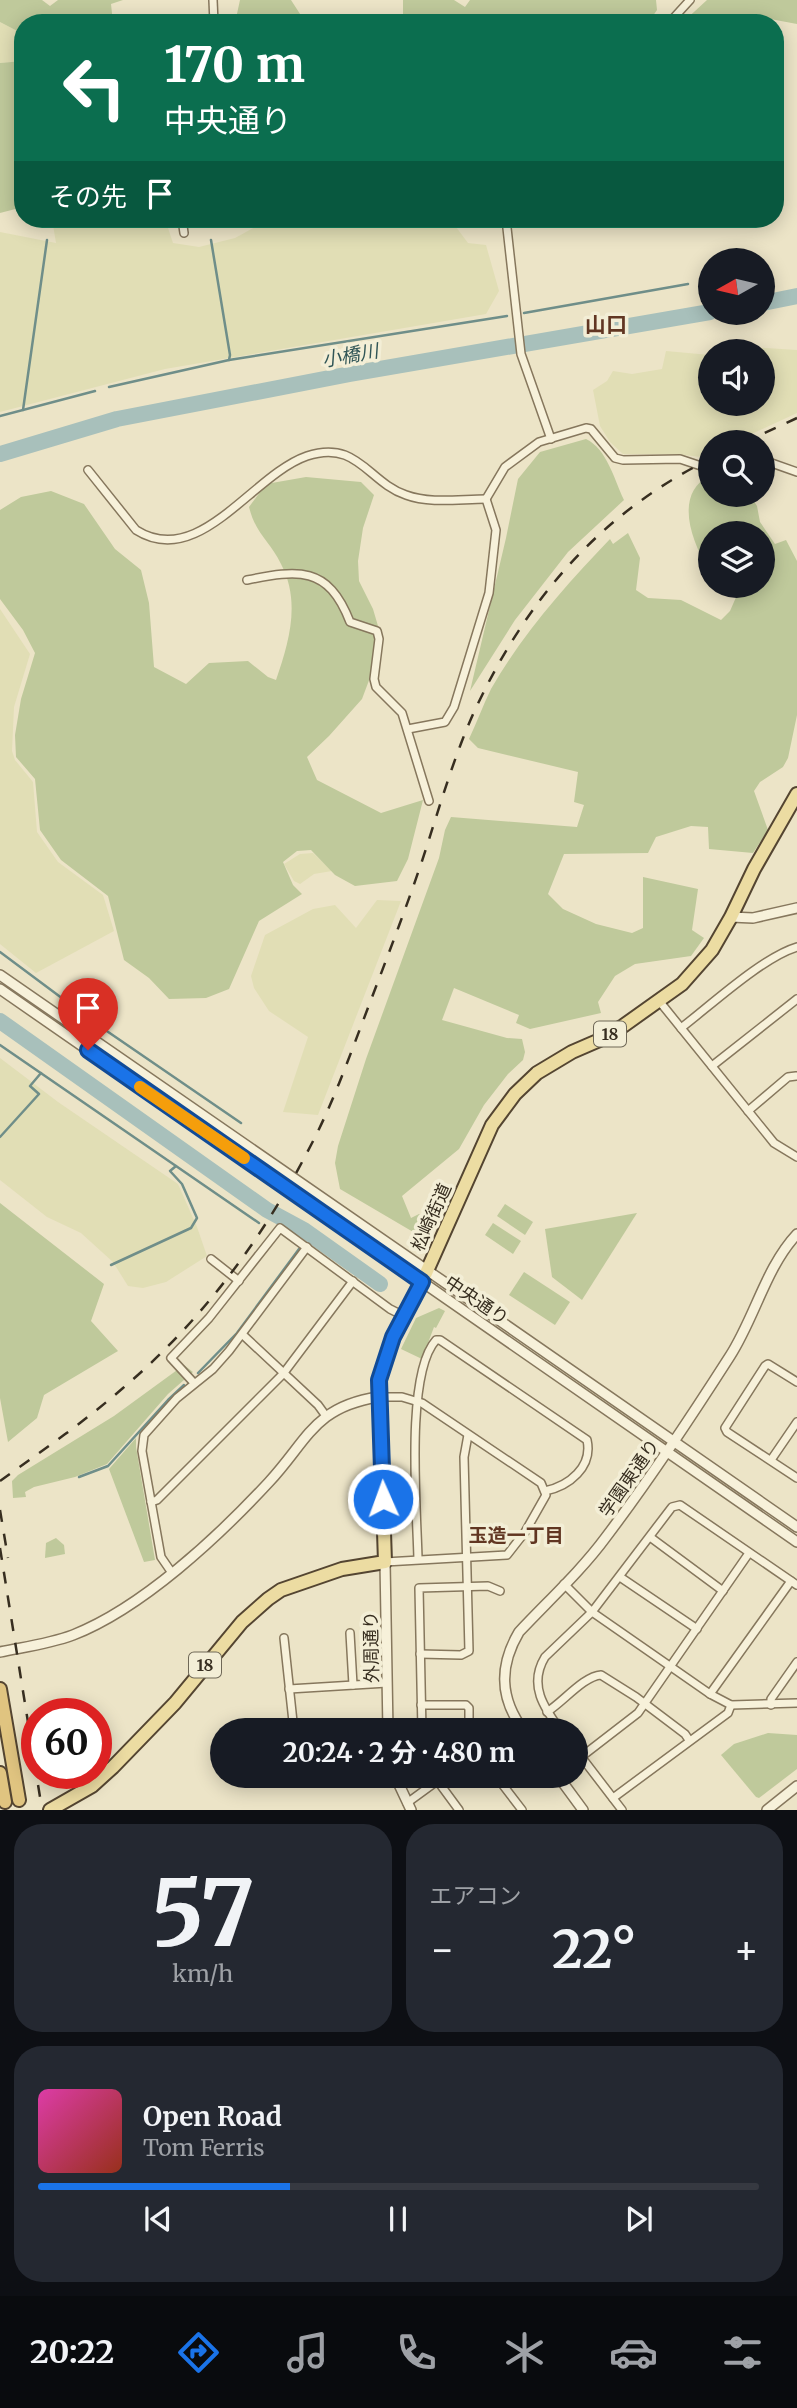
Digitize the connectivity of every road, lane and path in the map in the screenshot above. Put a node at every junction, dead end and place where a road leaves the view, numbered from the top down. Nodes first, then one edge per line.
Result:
1 (690, 0) edge
2 (677, 14) edge
3 (183, 228) edge
4 (507, 228) edge
5 (184, 233) dead end
6 (551, 439) junction
7 (775, 464) edge
8 (698, 465) edge
9 (89, 470) dead end
10 (797, 472) edge
11 (486, 499) junction
12 (247, 580) dead end
13 (408, 729) junction
14 (797, 794) edge
15 (429, 801) dead end
16 (797, 908) edge
17 (731, 917) junction
18 (797, 947) edge
19 (0, 975) edge
20 (0, 989) edge
21 (797, 999) edge
22 (660, 1002) junction
23 (681, 1028) junction
24 (712, 1066) junction
25 (797, 1075) edge
26 (748, 1111) junction
27 (797, 1157) edge
28 (797, 1234) edge
29 (307, 1247) junction
30 (211, 1259) dead end
31 (427, 1269) junction
32 (239, 1281) junction
33 (353, 1281) junction
34 (422, 1282) junction
35 (404, 1316) junction
36 (243, 1335) junction
37 (283, 1374) junction
38 (797, 1382) edge
39 (194, 1383) junction
40 (378, 1397) junction
41 (416, 1400) junction
42 (326, 1416) junction
43 (797, 1422) edge
44 (468, 1436) junction
45 (670, 1447) junction
46 (771, 1460) junction
47 (797, 1478) edge
48 (545, 1491) junction
49 (150, 1502) junction
50 (797, 1527) edge
51 (650, 1537) junction
52 (797, 1542) edge
53 (748, 1553) junction
54 (467, 1558) junction
55 (418, 1559) junction
56 (385, 1562) junction
57 (172, 1573) junction
58 (620, 1577) junction
59 (794, 1583) edge
60 (564, 1584) junction
61 (467, 1587) junction
62 (500, 1591) dead end
63 (723, 1591) junction
64 (593, 1612) junction
65 (697, 1629) junction
66 (350, 1633) dead end
67 (284, 1637) dead end
68 (0, 1652) edge
69 (420, 1654) junction
70 (797, 1662) edge
71 (671, 1667) junction
72 (387, 1683) junction
73 (353, 1685) junction
74 (0, 1689) edge
75 (289, 1689) junction
76 (710, 1694) junction
77 (645, 1703) junction
78 (797, 1703) edge
79 (421, 1705) junction
80 (731, 1705) junction
81 (771, 1705) junction
82 (547, 1712) junction
83 (292, 1718) edge
84 (388, 1718) edge
85 (422, 1718) edge
86 (468, 1718) edge
87 (517, 1718) edge
88 (551, 1718) edge
89 (689, 1740) junction
90 (588, 1746) edge
91 (588, 1766) edge
92 (0, 1773) edge
93 (797, 1786) edge
94 (401, 1788) edge
95 (428, 1788) edge
96 (445, 1788) edge
97 (505, 1788) edge
98 (567, 1788) edge
99 (613, 1798) junction
100 (19, 1800) dead end
101 (5, 1802) dead end
102 (409, 1806) edge
103 (50, 1810) edge
104 (459, 1810) edge
105 (522, 1810) edge
106 (583, 1810) edge
107 (622, 1810) edge
108 (767, 1810) edge

1 - 2 street
3 - 5 street
4 - 6 street
6 - 8 street
6 - 11 street
7 - 10 street
9 - 11 street
11 - 13 street
12 - 13 street
13 - 15 street
14 - 17 main road, 松崎街道 / 18
16 - 17 street
17 - 22 main road, 松崎街道 / 18
18 - 23 street
19 - 31 street, 中央通り
20 - 34 street, 中央通り
21 - 24 street
22 - 23 street
22 - 31 main road, 松崎街道 / 18
23 - 24 street
24 - 26 street
25 - 26 street
26 - 27 street
28 - 45 street, 学園東通り
29 - 32 street
29 - 33 street
29 - 36 street
30 - 32 street
31 - 34 main road, 松崎街道 / 18
31 - 45 street, 中央通り
32 - 39 street
33 - 35 street
33 - 37 street
34 - 35 main road, 松崎街道 / 18
34 - 45 street, 中央通り
35 - 40 main road, 松崎街道 / 18
36 - 37 street
36 - 39 street
37 - 42 street
37 - 49 street
38 - 46 street
39 - 49 street
40 - 41 street
40 - 42 street
40 - 56 main road, 松崎街道 / 18
41 - 44 street
41 - 48 street
41 - 55 street
42 - 57 street
43 - 46 street
44 - 48 street
44 - 54 street
45 - 50 street, 中央通り
45 - 52 street, 中央通り
45 - 60 street, 学園東通り
46 - 47 street
48 - 54 street
49 - 57 street
51 - 53 street
51 - 58 street
51 - 63 street
53 - 59 street
53 - 63 street
54 - 55 street
54 - 61 street
55 - 56 street
56 - 72 street, 外周通り
56 - 103 main road, 18
57 - 68 street
58 - 64 street
58 - 65 street
59 - 76 street
60 - 64 street
60 - 87 street, 学園東通り
61 - 62 street
61 - 69 street
61 - 69 street
63 - 65 street
64 - 71 street
64 - 82 street
65 - 71 street
66 - 73 street
67 - 75 street
69 - 79 street
70 - 81 street
71 - 76 street
71 - 77 street
72 - 73 street
72 - 84 street, 外周通り
73 - 75 street
74 - 100 highway
75 - 83 street
76 - 80 street
77 - 82 street
77 - 89 street
77 - 90 street
78 - 81 street
79 - 85 street
79 - 86 street
80 - 81 street
80 - 89 street
82 - 88 street
89 - 99 street
91 - 99 street
92 - 101 highway
93 - 108 street
94 - 102 street
95 - 102 street
96 - 104 street
97 - 105 street
98 - 106 street
99 - 107 street

